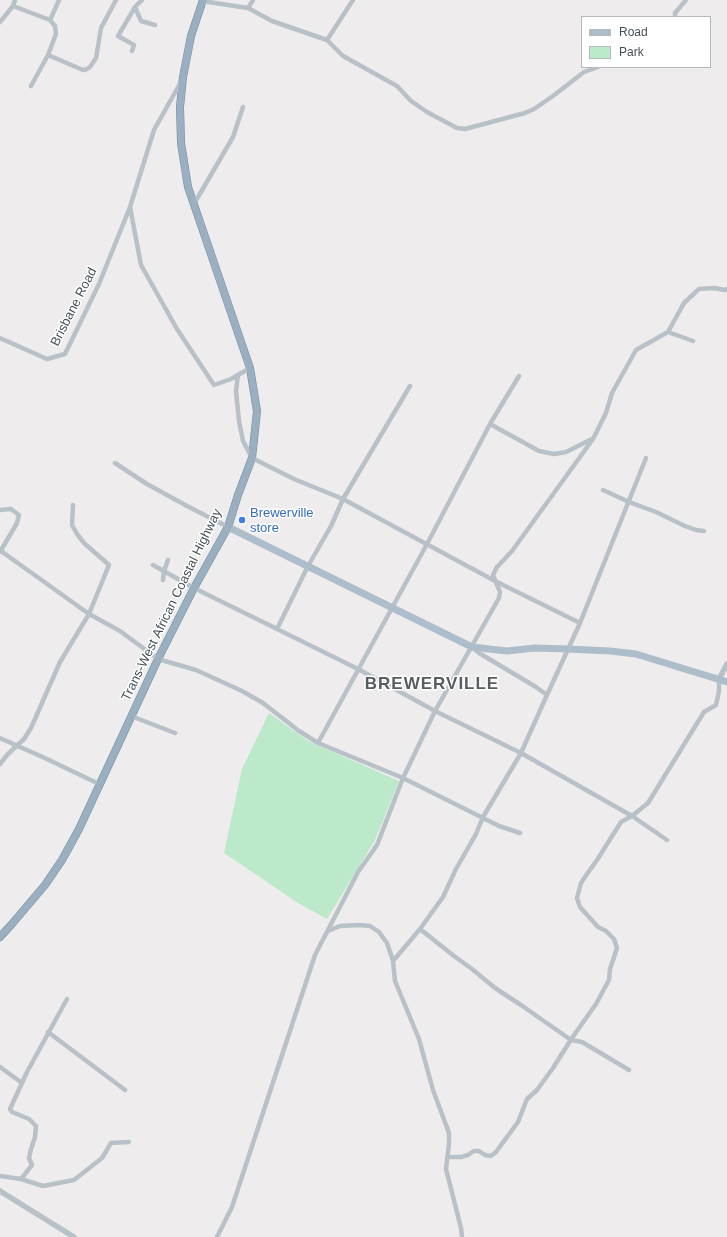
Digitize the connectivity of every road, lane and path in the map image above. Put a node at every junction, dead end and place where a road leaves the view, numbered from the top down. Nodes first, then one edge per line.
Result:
1 (15, 0) edge
2 (59, 0) edge
3 (116, 0) edge
4 (142, 0) edge
5 (202, 0) edge
6 (253, 0) edge
7 (353, 0) edge
8 (686, 0) edge
9 (12, 6) junction
10 (135, 7) junction
11 (248, 8) junction
12 (675, 16) edge
13 (50, 20) junction
14 (0, 22) edge
15 (155, 25) dead end
16 (326, 40) junction
17 (132, 52) dead end
18 (48, 55) junction
19 (595, 68) edge
20 (183, 77) junction
21 (31, 86) dead end
22 (243, 107) dead end
23 (194, 204) junction
24 (130, 207) junction
25 (727, 289) edge
26 (668, 332) junction
27 (0, 338) edge
28 (693, 341) dead end
29 (250, 368) junction
30 (238, 375) junction
31 (519, 376) dead end
32 (410, 386) dead end
33 (490, 424) junction
34 (593, 438) junction
35 (252, 458) junction
36 (646, 458) dead end
37 (115, 463) dead end
38 (603, 490) dead end
39 (343, 499) junction
40 (629, 502) junction
41 (73, 504) dead end
42 (0, 510) edge
43 (228, 526) junction
44 (704, 531) dead end
45 (427, 544) junction
46 (1, 552) edge
47 (168, 560) dead end
48 (153, 565) dead end
49 (308, 566) junction
50 (164, 571) junction
51 (163, 580) dead end
52 (495, 581) junction
53 (194, 588) junction
54 (392, 607) junction
55 (89, 614) junction
56 (580, 623) junction
57 (277, 629) junction
58 (472, 647) junction
59 (568, 649) junction
60 (158, 659) junction
61 (727, 664) edge
62 (358, 669) junction
63 (719, 679) junction
64 (727, 682) edge
65 (547, 695) junction
66 (435, 711) junction
67 (131, 716) junction
68 (175, 733) dead end
69 (0, 738) edge
70 (318, 743) junction
71 (17, 745) junction
72 (521, 753) junction
73 (0, 764) edge
74 (403, 778) junction
75 (99, 784) junction
76 (632, 816) junction
77 (483, 817) junction
78 (520, 833) dead end
79 (667, 840) dead end
80 (328, 930) junction
81 (420, 930) junction
82 (0, 937) edge
83 (393, 962) junction
84 (67, 999) dead end
85 (48, 1032) junction
86 (571, 1040) junction
87 (0, 1067) edge
88 (629, 1070) dead end
89 (22, 1083) junction
90 (125, 1090) dead end
91 (129, 1142) dead end
92 (447, 1158) junction
93 (0, 1176) edge
94 (21, 1179) junction
95 (0, 1191) edge
96 (74, 1237) edge
97 (217, 1237) edge
98 (462, 1237) edge

1 - 9 street
2 - 13 street
3 - 18 street
4 - 10 street
5 - 11 street
5 - 20 highway, Trans-West African Coastal Highway
6 - 11 street
7 - 16 street
8 - 12 street
9 - 13 street
9 - 14 street
10 - 15 street
10 - 17 street
11 - 16 street
13 - 18 street
16 - 19 street
18 - 21 street
20 - 23 highway, Trans-West African Coastal Highway
20 - 24 street
22 - 23 street
23 - 29 highway, Trans-West African Coastal Highway
24 - 27 street, Brisbane Road
24 - 30 street
25 - 26 street
26 - 28 street
26 - 34 street
29 - 30 street
29 - 35 highway, Trans-West African Coastal Highway
30 - 35 street
31 - 33 street
32 - 39 street
33 - 34 street
33 - 45 street
34 - 52 street
35 - 39 street
35 - 43 highway, Trans-West African Coastal Highway
36 - 40 street
37 - 43 street
38 - 40 street
39 - 45 street
39 - 49 street
40 - 44 street
40 - 56 street
41 - 55 street
42 - 46 street
43 - 49 main road
43 - 53 highway, Trans-West African Coastal Highway
45 - 52 street
45 - 54 street
46 - 55 street
47 - 50 street
48 - 50 street
49 - 54 main road
49 - 57 street
50 - 51 street
50 - 53 street
52 - 56 street
52 - 58 street
53 - 57 street
53 - 60 highway, Trans-West African Coastal Highway
54 - 58 main road
54 - 62 street
55 - 60 street
55 - 71 street
56 - 59 street
57 - 62 street
58 - 59 main road
58 - 65 street
58 - 66 street
59 - 63 main road
59 - 65 street
60 - 67 highway, Trans-West African Coastal Highway
60 - 70 street
61 - 63 street
62 - 66 street
62 - 70 street
63 - 64 main road
63 - 76 street
65 - 72 street
66 - 72 street
66 - 74 street
67 - 68 street
67 - 75 highway, Trans-West African Coastal Highway
69 - 71 street
70 - 74 street
71 - 73 street
71 - 75 street
72 - 76 street
72 - 77 street
74 - 77 street
74 - 80 street
75 - 82 highway, Trans-West African Coastal Highway
76 - 79 street
76 - 86 street
77 - 78 street
77 - 81 street
80 - 83 street
80 - 97 street
81 - 83 street
81 - 86 street
83 - 92 street
84 - 85 street
85 - 89 street
85 - 90 street
86 - 88 street
86 - 92 street
87 - 89 street
89 - 94 street
91 - 94 street
92 - 98 street
93 - 94 street
95 - 96 street

